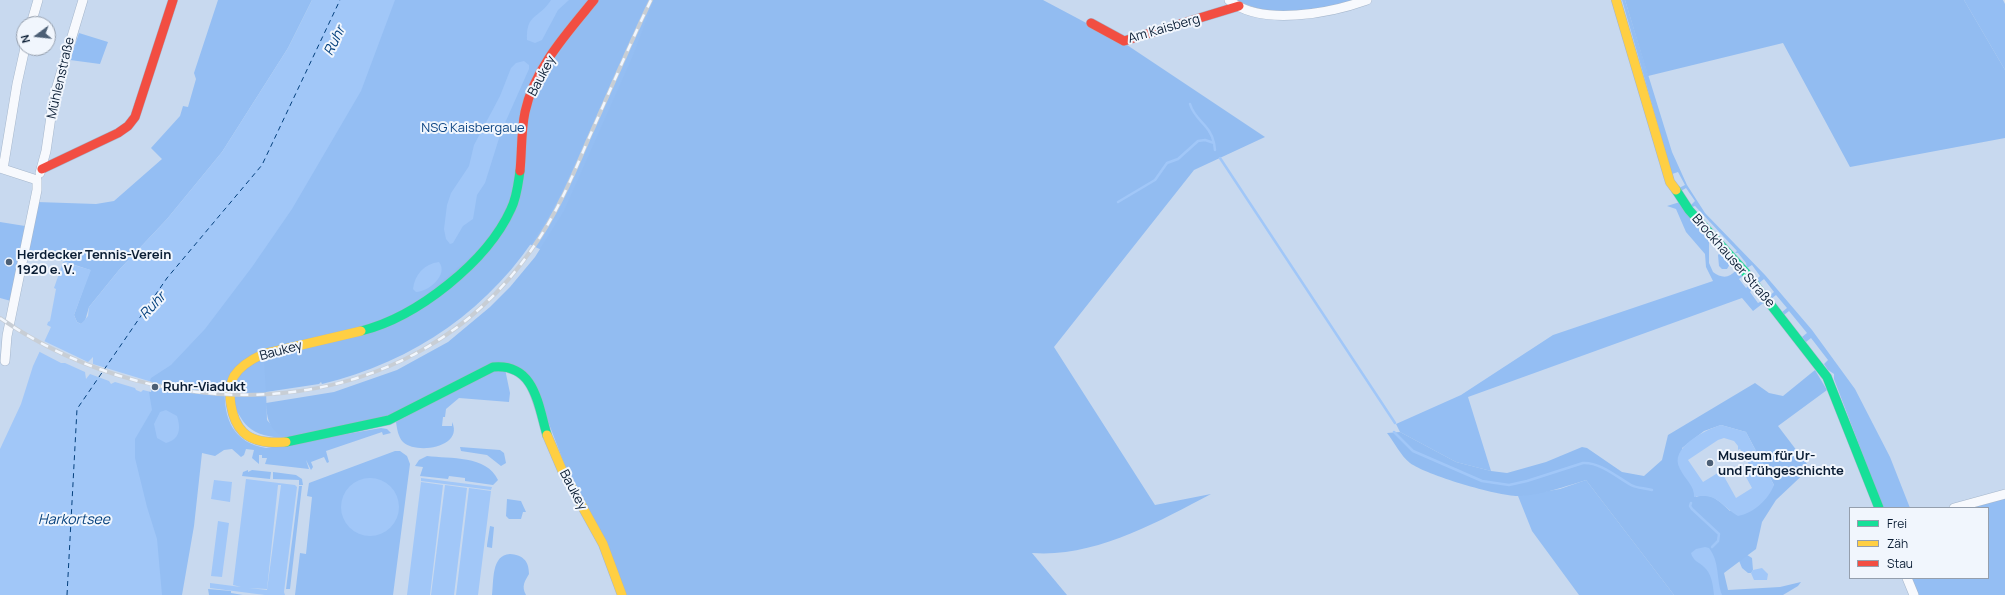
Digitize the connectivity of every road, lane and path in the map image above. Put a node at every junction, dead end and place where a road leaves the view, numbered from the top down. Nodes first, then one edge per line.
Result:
1 (38, 0) edge
2 (83, 0) edge
3 (173, 0) edge
4 (594, 0) edge
5 (1229, 0) edge
6 (1368, 0) edge
7 (1616, 0) edge
8 (1239, 6) junction
9 (33, 16) edge
10 (1091, 23) dead end
11 (23, 56) edge
12 (1, 169) edge
13 (42, 169) junction
14 (37, 180) junction
15 (4, 362) dead end
16 (2005, 494) edge
17 (1879, 507) edge
18 (1958, 507) edge
19 (1907, 579) edge
20 (622, 595) edge
21 (1914, 595) edge

1 - 9 street
2 - 13 street, Mühlenstraße
3 - 13 street
4 - 20 street, Baukey
5 - 8 street
6 - 8 street
7 - 17 street, Brockhauser Straße
8 - 10 street, Am Kaisberg
11 - 12 street
12 - 14 street
13 - 14 street, Mühlenstraße
14 - 15 street, Mühlenstraße
16 - 18 street
19 - 21 street

